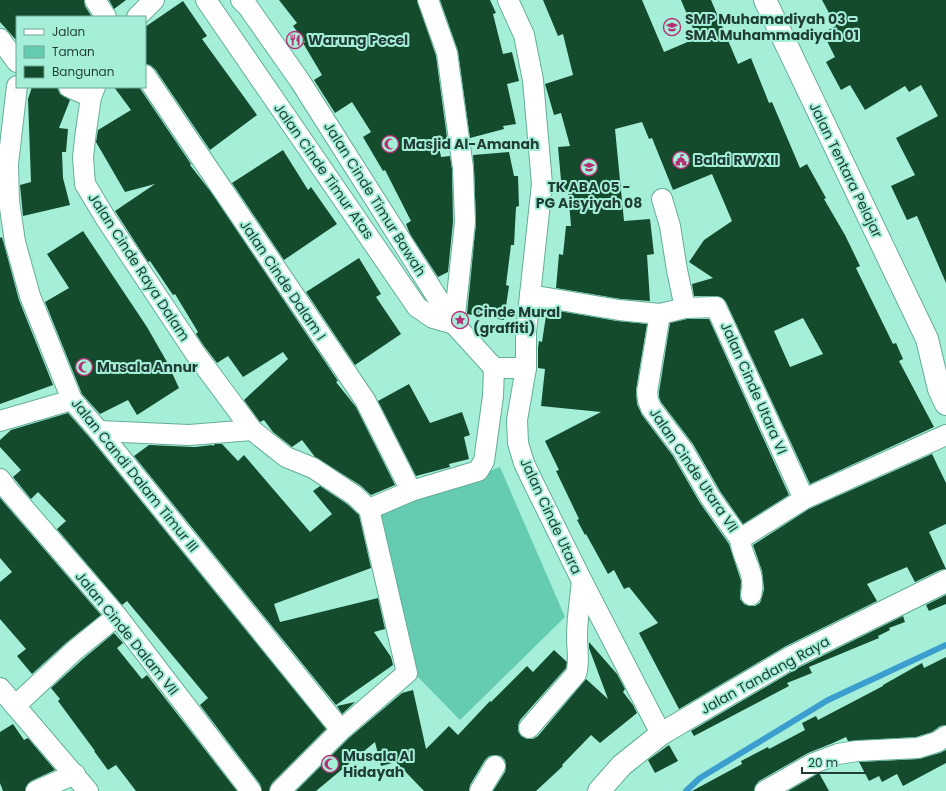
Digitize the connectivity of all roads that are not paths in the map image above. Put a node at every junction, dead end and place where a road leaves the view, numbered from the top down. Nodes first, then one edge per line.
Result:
1 (95, 0) edge
2 (154, 0) edge
3 (206, 0) edge
4 (242, 0) edge
5 (428, 0) edge
6 (508, 0) edge
7 (765, 0) edge
8 (105, 16) edge
9 (138, 16) edge
10 (0, 39) edge
11 (16, 61) edge
12 (146, 76) edge
13 (17, 88) edge
14 (74, 88) edge
15 (93, 92) edge
16 (662, 199) dead end
17 (530, 295) junction
18 (685, 308) junction
19 (660, 314) junction
20 (454, 324) junction
21 (927, 340) junction
22 (946, 362) edge
23 (494, 368) junction
24 (526, 368) junction
25 (944, 392) edge
26 (72, 400) junction
27 (0, 421) edge
28 (252, 430) junction
29 (99, 431) junction
30 (946, 435) edge
31 (0, 479) edge
32 (411, 491) junction
33 (804, 499) junction
34 (369, 510) junction
35 (740, 539) junction
36 (946, 580) edge
37 (582, 582) junction
38 (751, 595) dead end
39 (117, 616) junction
40 (0, 688) edge
41 (15, 706) junction
42 (529, 728) dead end
43 (340, 730) junction
44 (662, 734) junction
45 (946, 736) edge
46 (495, 766) dead end
47 (75, 774) junction
48 (36, 791) edge
49 (88, 791) edge
50 (251, 791) edge
51 (280, 791) edge
52 (480, 791) edge
53 (599, 791) edge
54 (765, 791) edge

1 - 8 street
2 - 9 street
3 - 20 street, Jalan Cinde Timur Atas
4 - 20 street, Jalan Cinde Timur Bawah
5 - 20 street
6 - 17 street, Jalan Cinde Utara
7 - 21 main road, Jalan Tentara Pelajar
10 - 11 street
12 - 32 street, Jalan Cinde Dalam I
13 - 26 street, Jalan Candi Dalam Timur III
14 - 15 street
15 - 28 street, Jalan Cinde Raya Dalam
16 - 18 street
17 - 19 street, Jalan Cinde Utara VI
17 - 24 street, Jalan Cinde Utara
18 - 19 street, Jalan Cinde Utara VI
18 - 33 street, Jalan Cinde Utara VI
19 - 35 street, Jalan Cinde Utara VII
20 - 23 street, Jalan Cinde Timur Bawah
21 - 22 main road, Jalan Tentara Pelajar
21 - 25 main road, Jalan Tentara Pelajar
23 - 24 street
23 - 32 street
24 - 37 street, Jalan Cinde Utara
26 - 27 street
26 - 29 street, Jalan Candi Dalam Timur III
28 - 29 street
28 - 34 street, Jalan Cinde Raya Dalam
29 - 43 street, Jalan Candi Dalam Timur III
30 - 33 street, Jalan Cinde Utara VII
31 - 39 street, Jalan Cinde Dalam VII
32 - 34 street
33 - 35 street, Jalan Cinde Utara VII
34 - 43 street
35 - 38 street
36 - 44 main road, Jalan Tandang Raya
37 - 42 street, Jalan Cinde Utara
37 - 44 street, Jalan Cinde Utara
39 - 41 street
39 - 50 street, Jalan Cinde Dalam VII
40 - 41 street
41 - 47 street
43 - 51 street
44 - 53 main road, Jalan Tandang Raya
45 - 54 street
46 - 52 street
47 - 48 street
47 - 49 street

